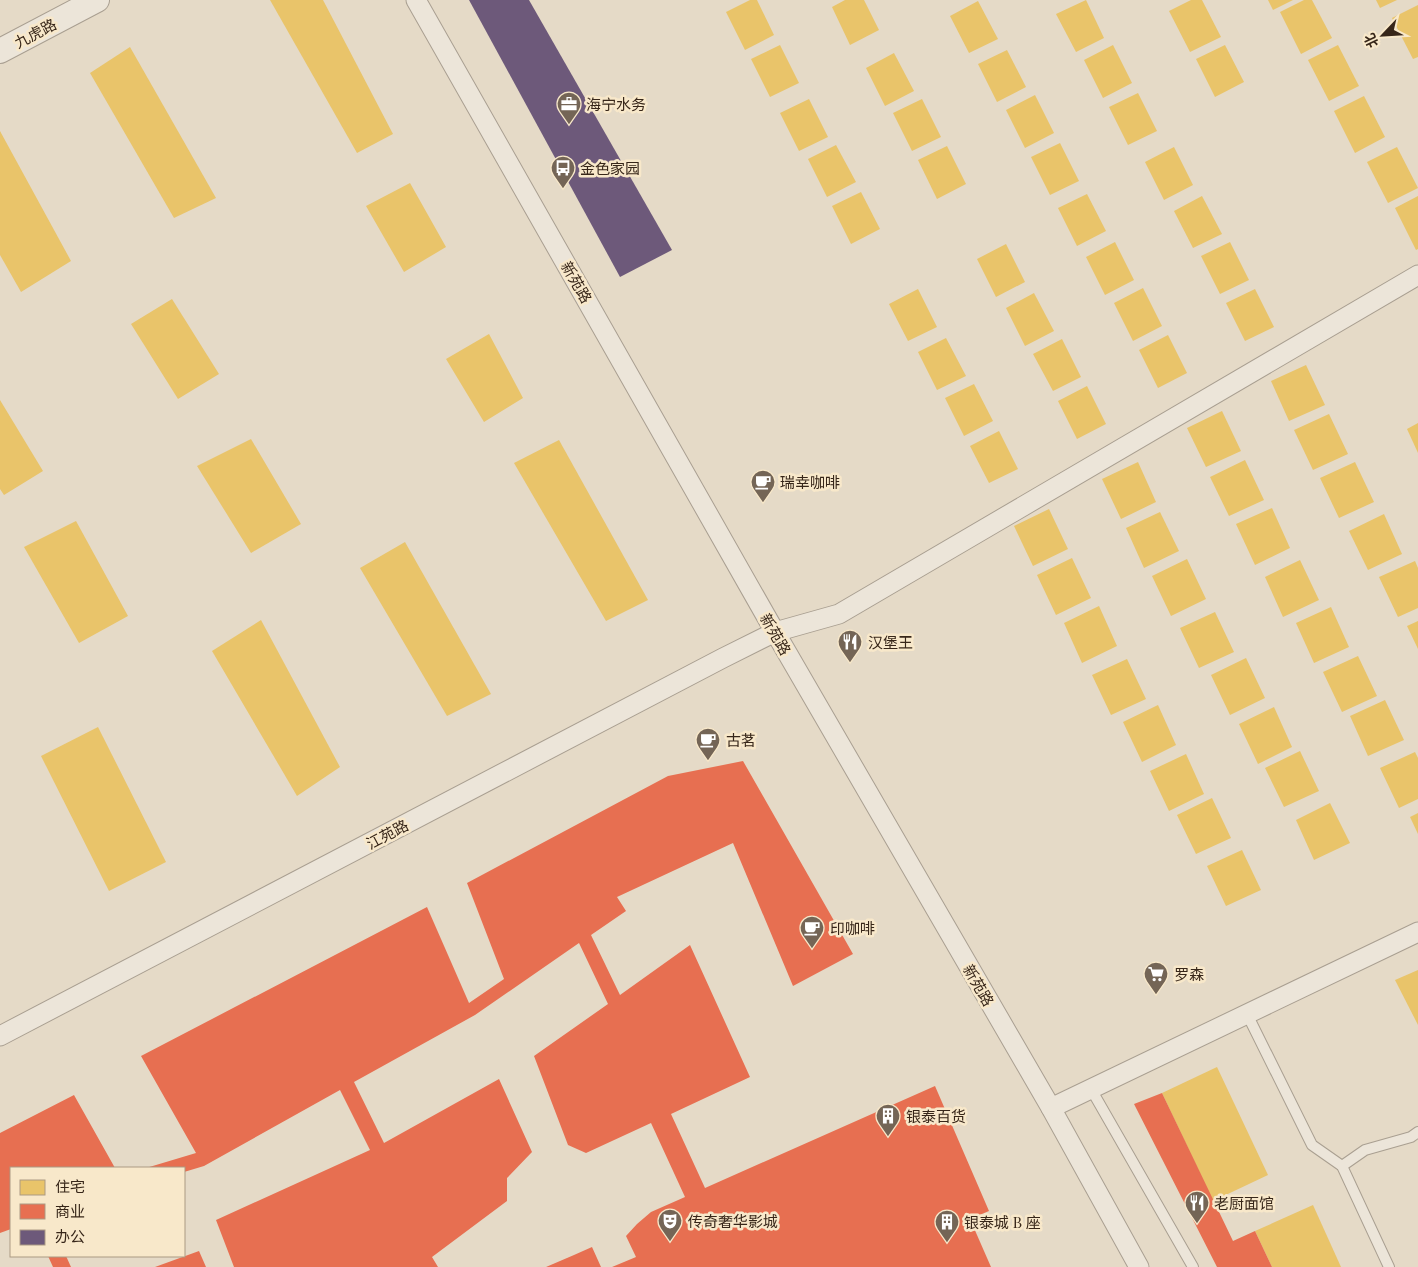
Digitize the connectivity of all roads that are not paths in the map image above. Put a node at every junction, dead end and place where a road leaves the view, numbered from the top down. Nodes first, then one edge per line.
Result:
1 (97, 0) edge
2 (416, 0) edge
3 (0, 52) edge
4 (1418, 275) edge
5 (775, 632) junction
6 (1418, 932) edge
7 (1247, 1014) junction
8 (0, 1036) edge
9 (1091, 1089) junction
10 (1051, 1108) junction
11 (1418, 1132) edge
12 (1342, 1166) junction
13 (1139, 1267) edge
14 (1193, 1267) edge
15 (1389, 1267) edge

1 - 3 street, 九虎路
2 - 5 street, 新苑路
4 - 5 street, 江苑路
5 - 8 street, 江苑路
5 - 10 street, 新苑路
6 - 7 street
7 - 9 street
7 - 12 lane
9 - 10 street
9 - 14 lane
10 - 13 street, 新苑路
11 - 12 lane
12 - 15 lane

